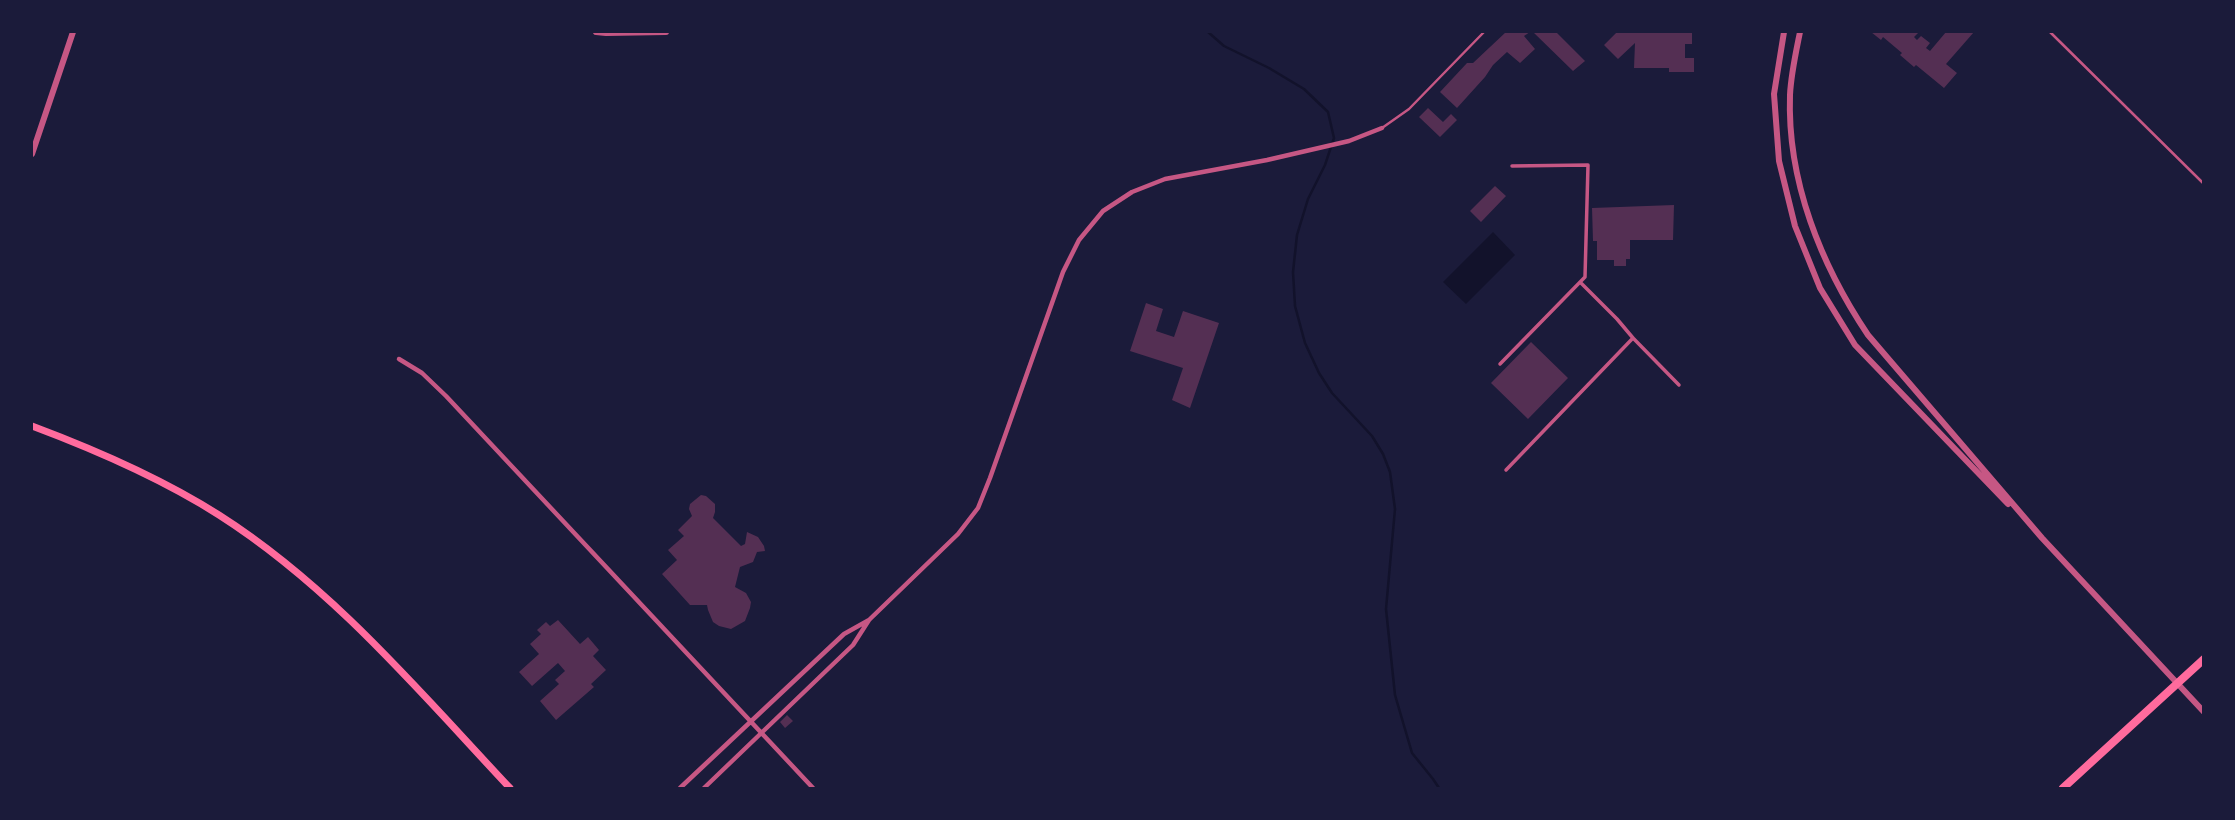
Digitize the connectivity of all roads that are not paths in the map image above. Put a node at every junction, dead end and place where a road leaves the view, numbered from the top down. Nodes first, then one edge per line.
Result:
1 (73, 32) edge
2 (596, 32) edge
3 (666, 32) edge
4 (1483, 32) edge
5 (1784, 32) edge
6 (1800, 32) edge
7 (2050, 32) edge
8 (1382, 128) joint
9 (32, 155) edge
10 (1512, 166) dead end
11 (2203, 184) edge
12 (1580, 282) junction
13 (1633, 338) junction
14 (399, 359) dead end
15 (1500, 364) dead end
16 (1679, 385) dead end
17 (32, 426) edge
18 (1506, 470) dead end
19 (2042, 538) junction
20 (869, 620) junction
21 (2203, 659) edge
22 (2177, 684) junction
23 (2203, 712) edge
24 (751, 723) junction
25 (760, 733) junction
26 (510, 789) edge
27 (680, 789) edge
28 (704, 789) edge
29 (813, 789) edge
30 (2063, 789) edge

1 - 9 street
2 - 3 street
4 - 8 lane
5 - 19 street
6 - 19 street
7 - 11 lane
8 - 20 street
10 - 12 street
12 - 13 street
12 - 15 street
13 - 16 street
13 - 18 street
14 - 24 street
17 - 26 main road
19 - 22 street
20 - 24 street
20 - 25 street
21 - 22 highway
22 - 23 street
22 - 30 highway
24 - 25 street
24 - 27 street
25 - 28 street
25 - 29 street

